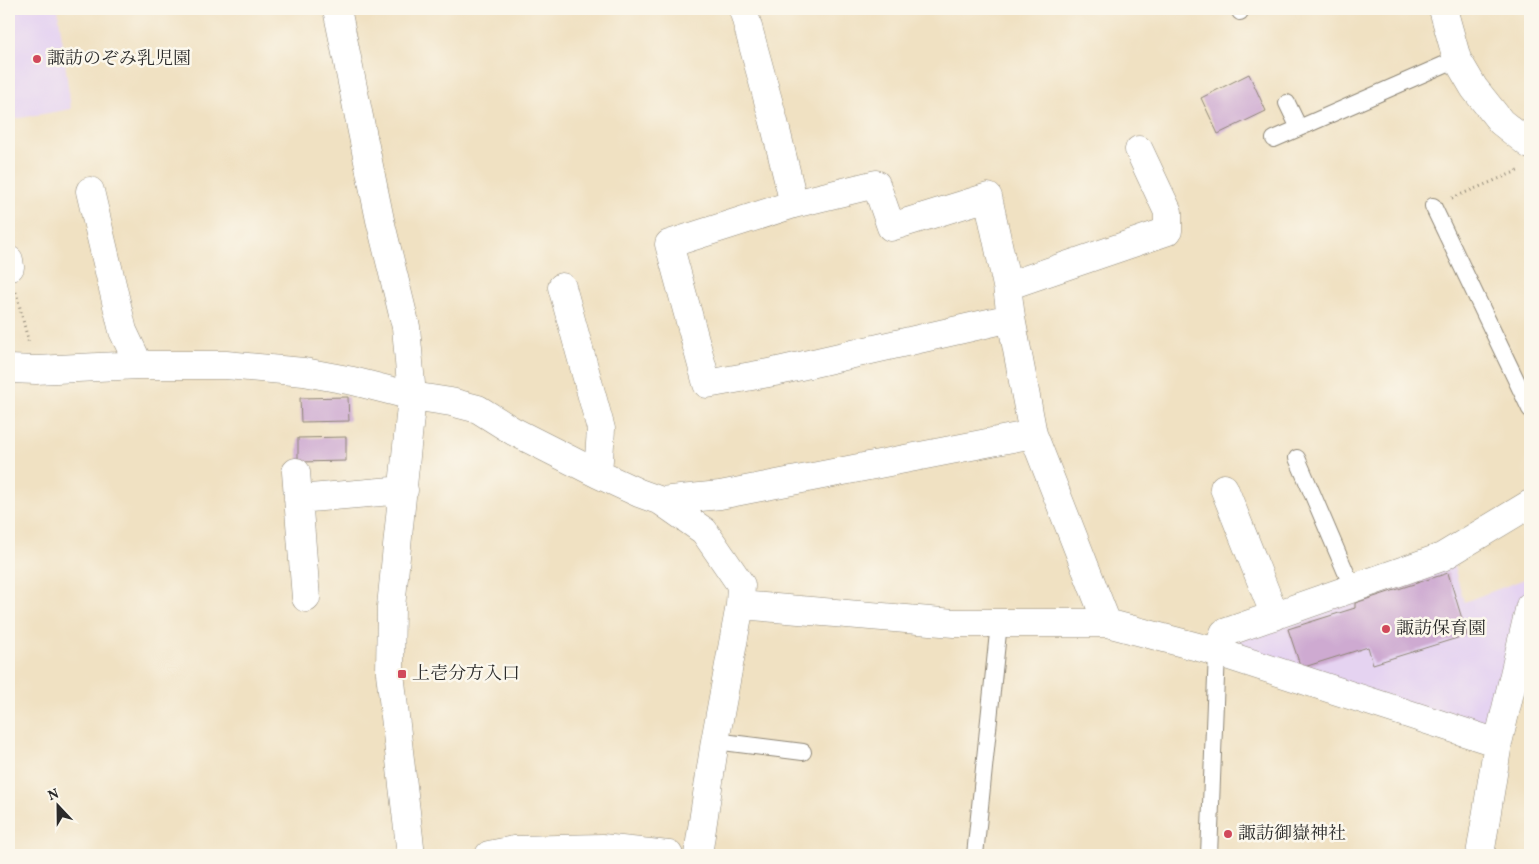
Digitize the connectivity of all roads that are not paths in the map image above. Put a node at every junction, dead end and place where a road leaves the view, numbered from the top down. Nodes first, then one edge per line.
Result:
1 (337, 9) edge
2 (743, 9) edge
3 (1443, 9) edge
4 (1457, 59) junction
5 (1288, 103) dead end
6 (1299, 128) junction
7 (1274, 139) dead end
8 (1139, 150) dead end
9 (1526, 157) edge
10 (90, 191) dead end
11 (794, 204) junction
12 (1433, 206) road end
13 (1007, 286) junction
14 (562, 287) dead end
15 (1010, 318) junction
16 (138, 364) junction
17 (9, 370) edge
18 (412, 396) junction
19 (1530, 409) edge
20 (1033, 434) junction
21 (1297, 458) dead end
22 (296, 472) dead end
23 (598, 474) junction
24 (1224, 488) dead end
25 (404, 490) junction
26 (298, 499) junction
27 (661, 501) junction
28 (1530, 504) edge
29 (1353, 589) junction
30 (306, 598) dead end
31 (740, 604) junction
32 (1530, 606) edge
33 (1276, 616) junction
34 (999, 623) junction
35 (1107, 623) junction
36 (1217, 652) junction
37 (715, 742) junction
38 (1498, 743) junction
39 (803, 752) dead end
40 (411, 855) edge
41 (489, 855) edge
42 (669, 855) edge
43 (698, 855) edge
44 (975, 855) edge
45 (1209, 855) edge
46 (1480, 855) edge

1 - 18 street
2 - 11 street
3 - 4 street
4 - 6 lane
4 - 9 street
5 - 6 lane
6 - 7 lane
8 - 13 street
10 - 16 street
11 - 13 street
11 - 15 street
12 - 19 lane
13 - 15 street
14 - 23 street
15 - 20 street
16 - 17 street
16 - 18 street
18 - 23 street
18 - 25 street
20 - 27 street
20 - 35 street
21 - 29 lane
22 - 26 street
23 - 27 street
24 - 33 street
25 - 26 street
25 - 40 street
26 - 30 street
27 - 31 street
28 - 29 street
29 - 33 street
31 - 34 street
31 - 37 street
32 - 38 street
33 - 36 street
34 - 35 street
34 - 44 lane
35 - 36 street
36 - 38 street
36 - 45 lane
37 - 39 lane
37 - 43 street
38 - 46 street
41 - 42 street

